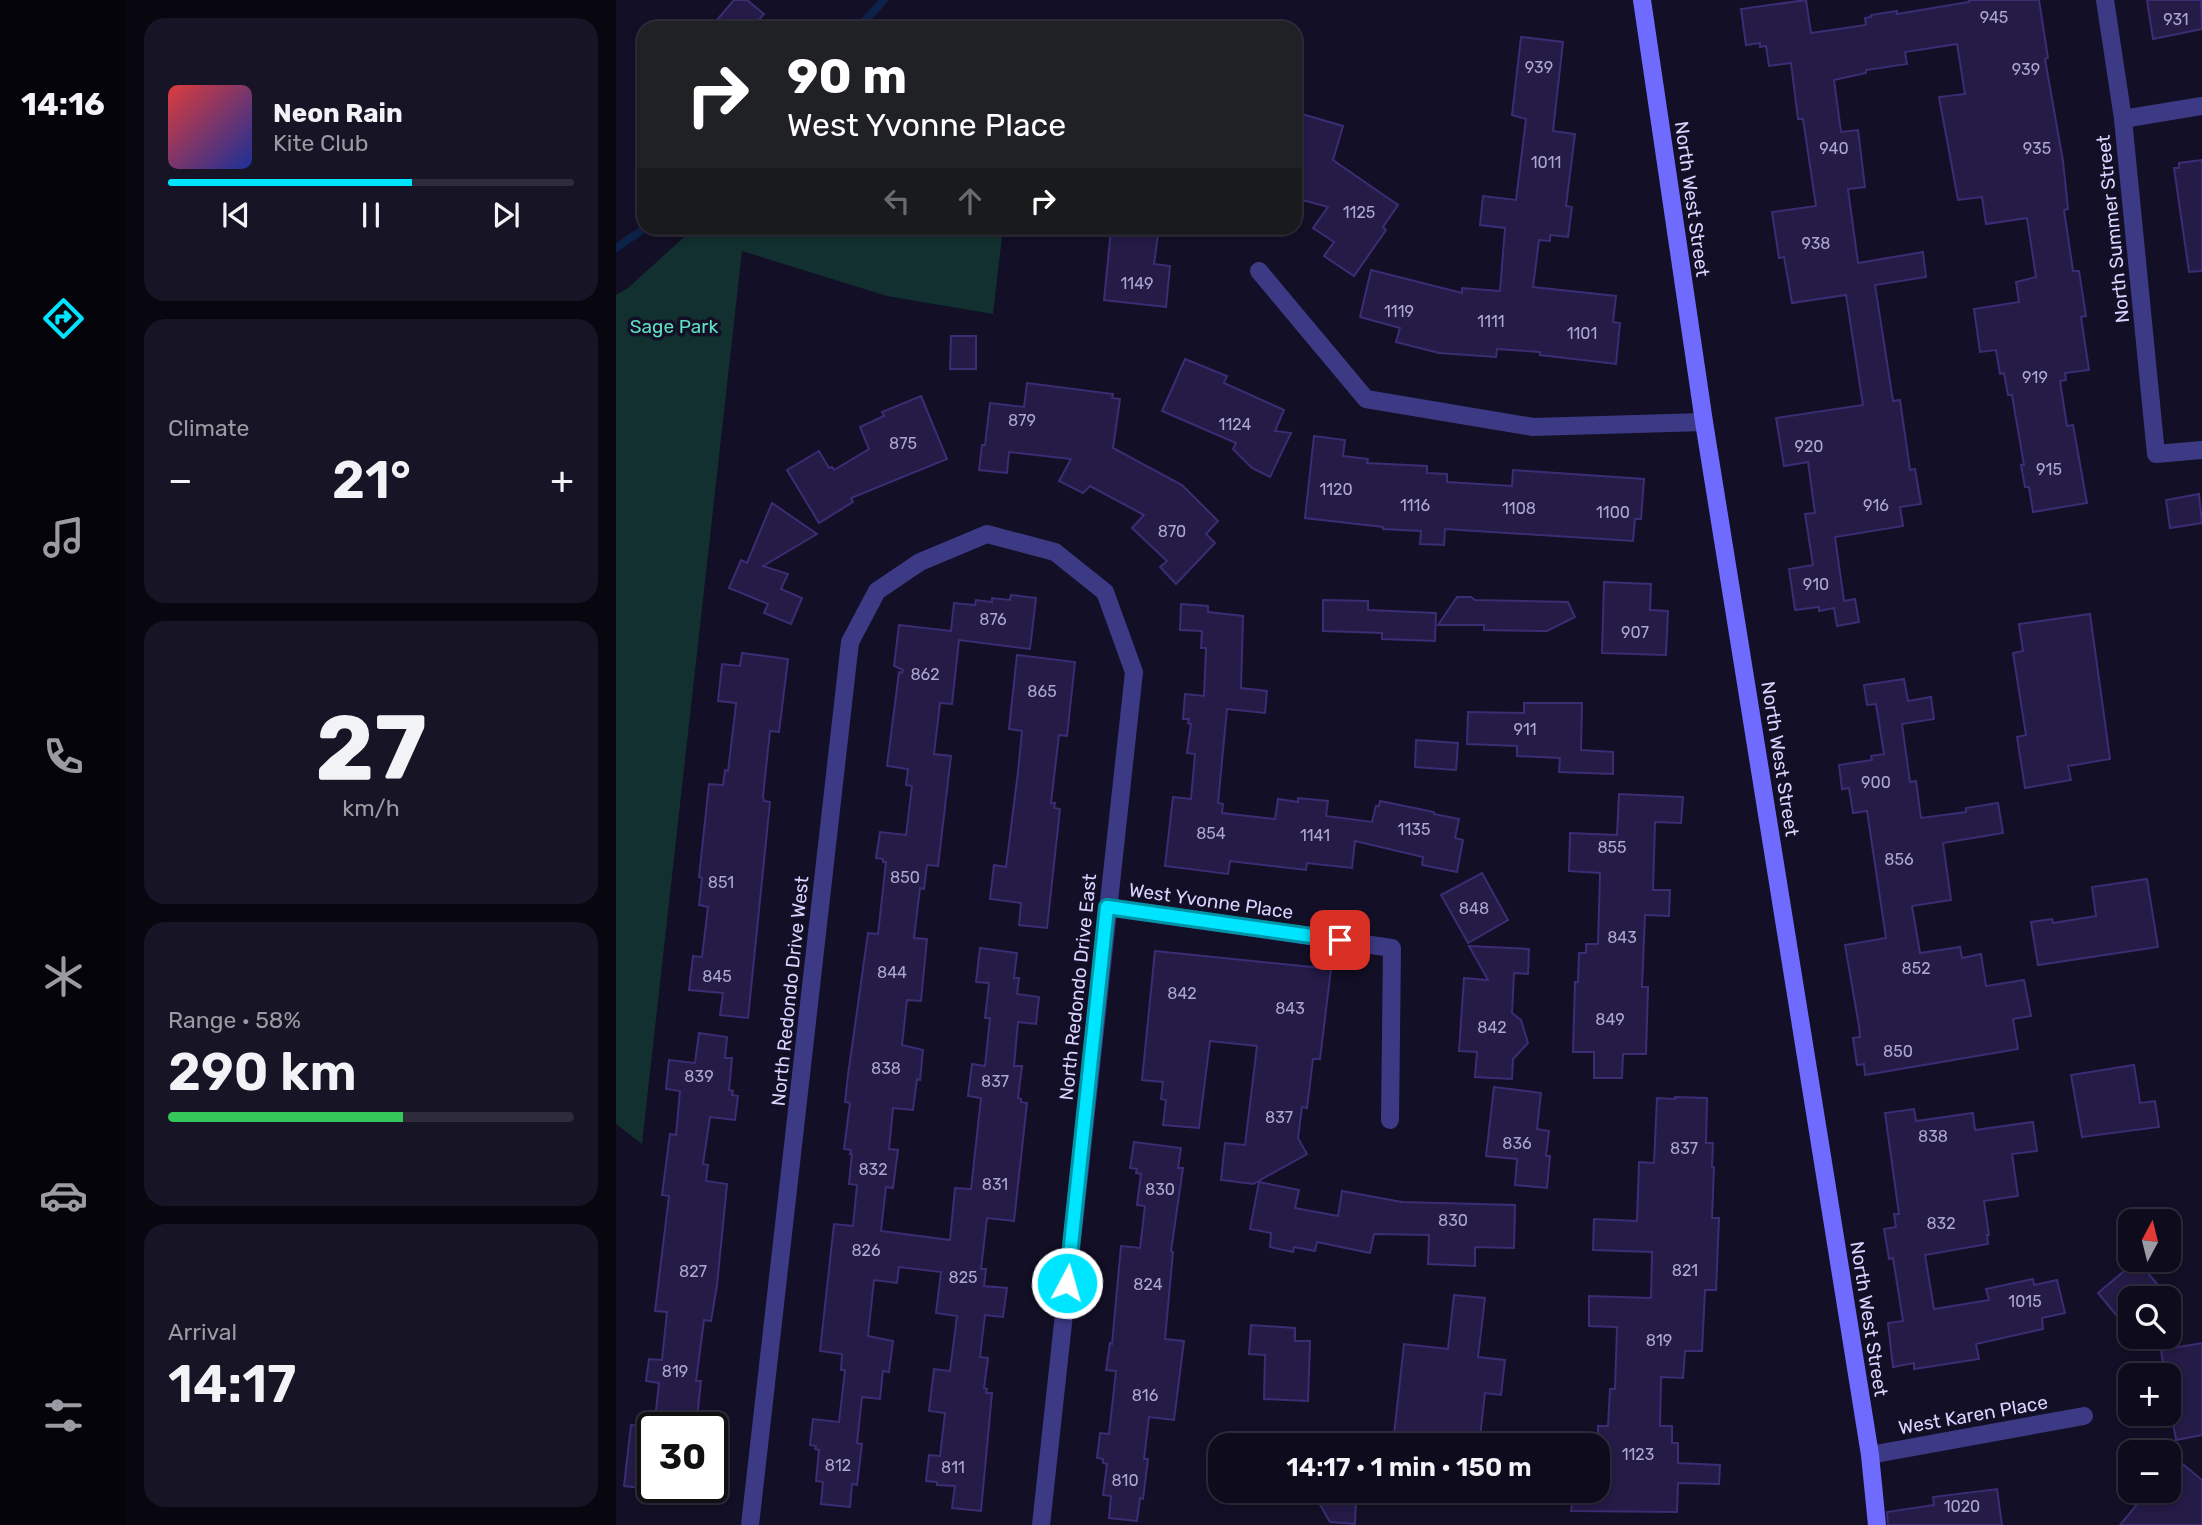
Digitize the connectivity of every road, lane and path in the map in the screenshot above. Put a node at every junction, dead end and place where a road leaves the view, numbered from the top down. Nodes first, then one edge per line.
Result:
1 (1642, 0) edge
2 (2105, 0) edge
3 (2202, 106) edge
4 (2123, 119) junction
5 (1259, 271) dead end
6 (1704, 422) junction
7 (2202, 450) edge
8 (987, 534) joint
9 (1107, 907) junction
10 (1390, 1120) dead end
11 (2084, 1416) dead end
12 (1870, 1455) junction
13 (750, 1525) edge
14 (1041, 1525) edge
15 (1877, 1525) edge

1 - 6 street, North West Street
2 - 4 street, North Summer Street
3 - 4 street
4 - 7 street, North Summer Street
5 - 6 street
6 - 12 street, North West Street
8 - 9 street, North Redondo Drive East
8 - 13 street, North Redondo Drive West
9 - 10 street, West Yvonne Place
9 - 14 street, North Redondo Drive East
11 - 12 street, West Karen Place
12 - 15 street, North West Street

